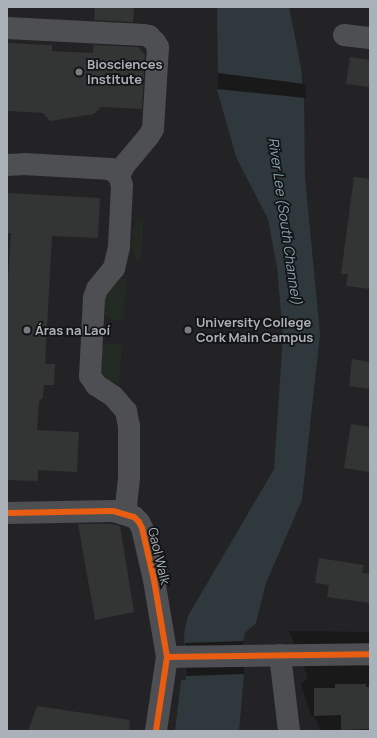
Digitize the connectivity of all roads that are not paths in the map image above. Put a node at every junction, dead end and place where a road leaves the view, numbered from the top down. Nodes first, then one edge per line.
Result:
1 (7, 28) edge
2 (344, 35) dead end
3 (370, 38) edge
4 (7, 165) edge
5 (119, 176) junction
6 (7, 514) edge
7 (125, 514) junction
8 (370, 654) edge
9 (280, 655) junction
10 (176, 657) junction
11 (156, 731) edge
12 (288, 731) edge

1 - 5 street
2 - 3 street
4 - 5 street
5 - 7 street
6 - 7 street, Gaol Walk
7 - 10 street, Gaol Walk
8 - 9 street
9 - 10 street
9 - 12 street
10 - 11 street, Gaol Walk

